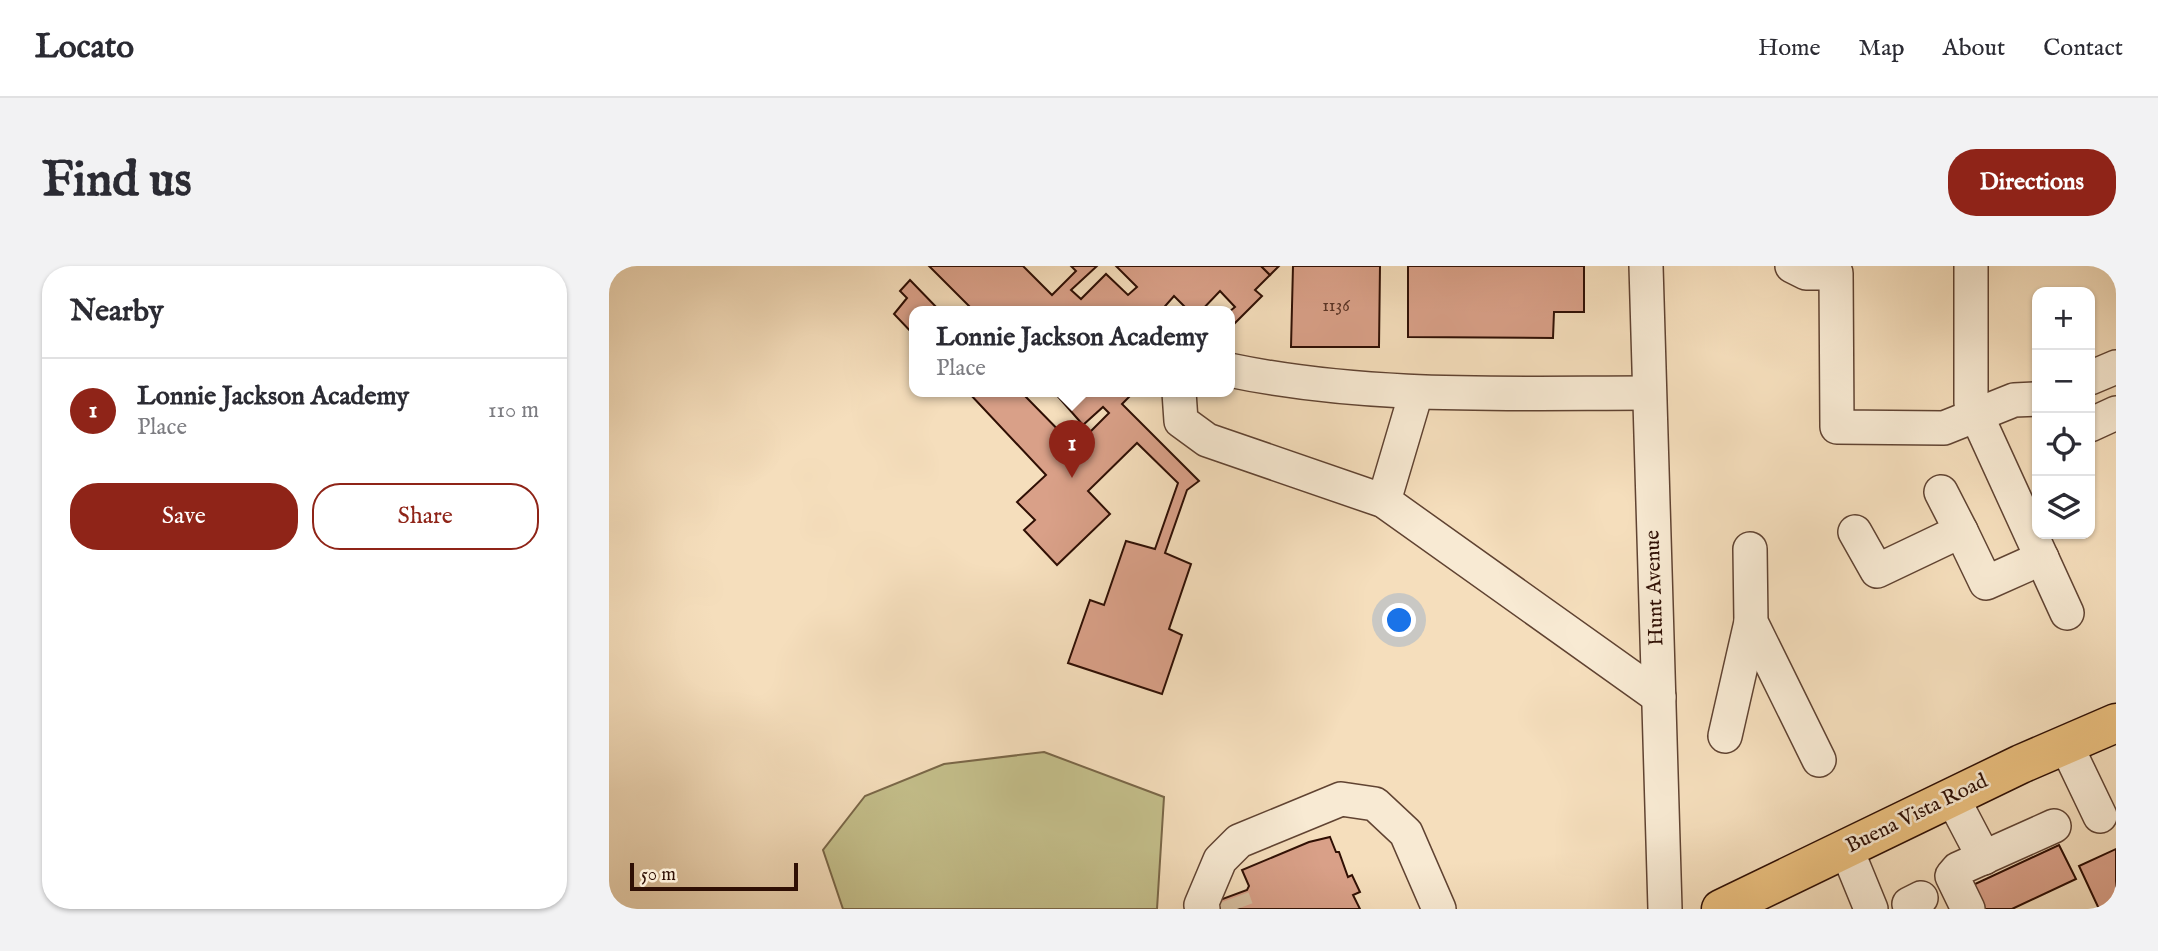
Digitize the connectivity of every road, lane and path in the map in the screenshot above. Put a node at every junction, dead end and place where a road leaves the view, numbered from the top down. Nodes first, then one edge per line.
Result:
1 (1646, 266) edge
2 (1793, 266) edge
3 (1971, 266) edge
4 (2116, 367) edge
5 (1235, 371) edge
6 (2095, 376) edge
7 (1416, 393) junction
8 (1648, 393) junction
9 (1179, 397) edge
10 (2032, 399) edge
11 (2116, 413) edge
12 (1976, 414) junction
13 (2095, 423) edge
14 (1941, 492) dead end
15 (1384, 500) junction
16 (1961, 531) junction
17 (1856, 532) dead end
18 (1750, 549) dead end
19 (2042, 558) junction
20 (2067, 613) dead end
21 (1751, 622) junction
22 (1659, 697) junction
23 (2116, 723) edge
24 (1725, 736) dead end
25 (2066, 744) junction
26 (1819, 760) dead end
27 (1952, 797) junction
28 (2087, 819) edge
29 (1846, 848) junction
30 (1984, 858) junction
31 (1945, 900) edge
32 (1218, 904) tunnel mouth
33 (1440, 909) edge
34 (1665, 909) edge
35 (1721, 909) edge
36 (1871, 909) edge

1 - 8 street, Hunt Avenue
2 - 12 street
3 - 12 street
4 - 6 street
5 - 7 street
7 - 8 street
7 - 15 street
8 - 22 street, Hunt Avenue
9 - 15 street
10 - 12 street
11 - 13 street
12 - 19 street
14 - 16 street
15 - 22 street
16 - 17 street
16 - 19 street
18 - 21 street
19 - 20 street
21 - 24 street
21 - 26 street
22 - 34 street, Hunt Avenue
23 - 25 main road, Buena Vista Road
25 - 27 main road, Buena Vista Road
25 - 28 street
27 - 29 main road, Buena Vista Road
27 - 30 street
28 - 30 street
29 - 35 main road, Buena Vista Road
29 - 36 street
30 - 31 street
32 - 33 street

